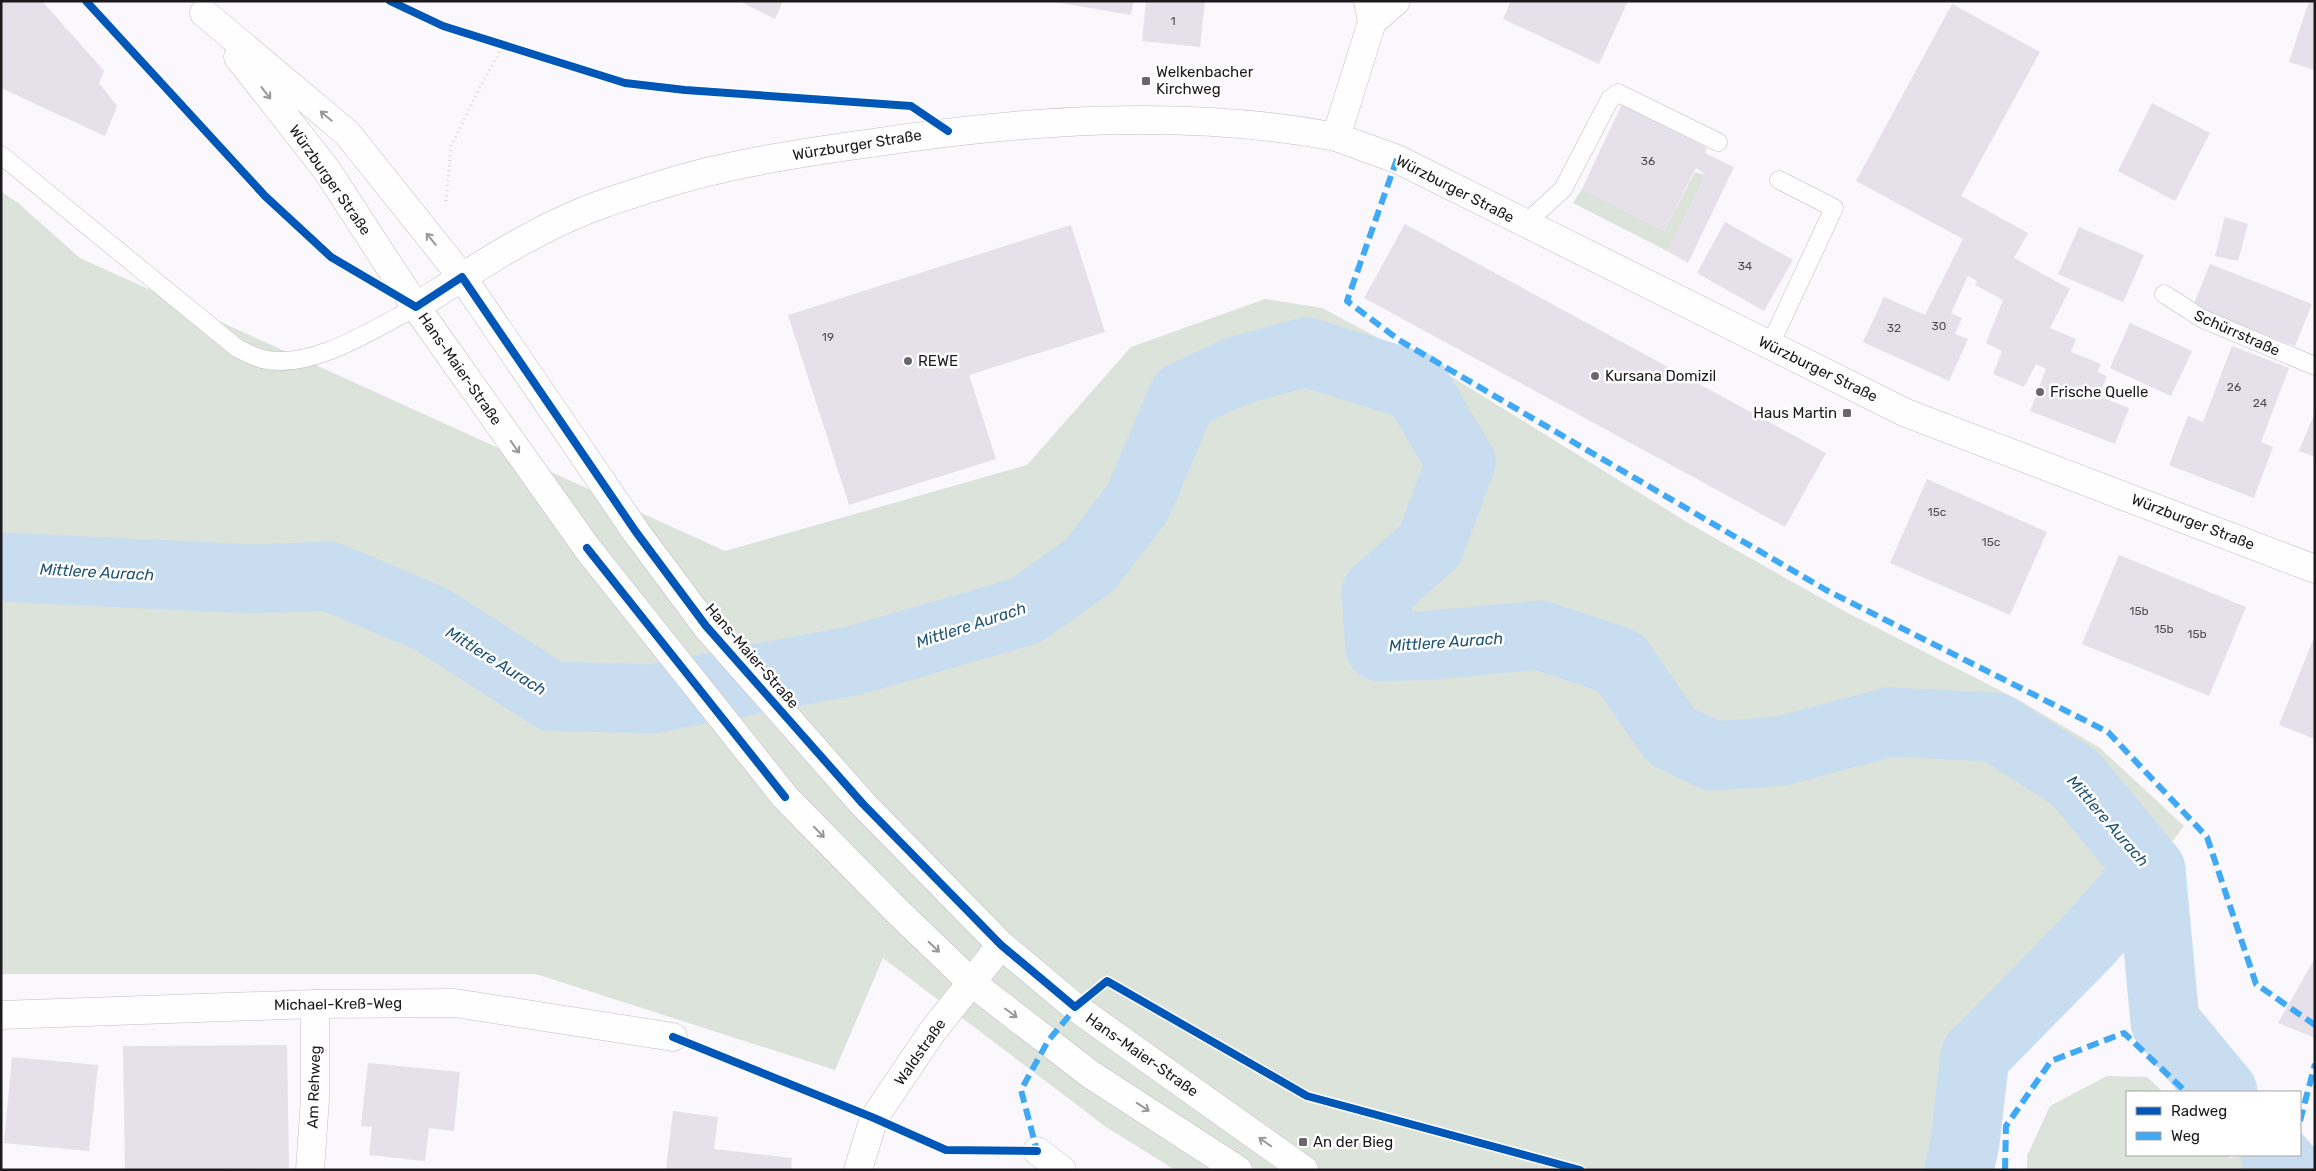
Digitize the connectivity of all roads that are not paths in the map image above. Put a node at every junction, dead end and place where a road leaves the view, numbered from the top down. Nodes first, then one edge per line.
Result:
1 (1396, 1) edge
2 (198, 7) edge
3 (1370, 11) edge
4 (1336, 137) junction
5 (1718, 142) dead end
6 (1, 155) edge
7 (1779, 180) dead end
8 (1525, 224) junction
9 (462, 277) junction
10 (2164, 294) dead end
11 (416, 307) junction
12 (1770, 345) junction
13 (2315, 366) edge
14 (2315, 569) edge
15 (1001, 945) junction
16 (972, 983) junction
17 (315, 1004) junction
18 (1, 1015) edge
19 (673, 1037) dead end
20 (1037, 1151) dead end
21 (310, 1170) edge
22 (858, 1170) edge
23 (1062, 1170) edge
24 (1238, 1170) edge
25 (1304, 1170) edge

1 - 3 street
9 -> 2 street, Würzburger Straße
2 -> 11 street, Würzburger Straße
3 - 4 street
4 - 8 street, Würzburger Straße
4 - 9 street, Würzburger Straße
5 - 8 lane
6 - 11 lane
7 - 12 lane
8 - 12 street, Würzburger Straße
9 - 11 street, Würzburger Straße
9 - 15 street, Hans-Maier-Straße
10 - 13 lane, Schürrstraße
11 -> 16 street, Hans-Maier-Straße
12 - 14 street, Würzburger Straße
15 - 16 street, Waldstraße
25 -> 15 street, Hans-Maier-Straße
16 - 22 street, Waldstraße
16 -> 24 street, Hans-Maier-Straße
17 - 18 street, Michael-Kreß-Weg
17 - 19 street, Michael-Kreß-Weg
17 - 21 street, Am Rehweg
20 - 23 street

